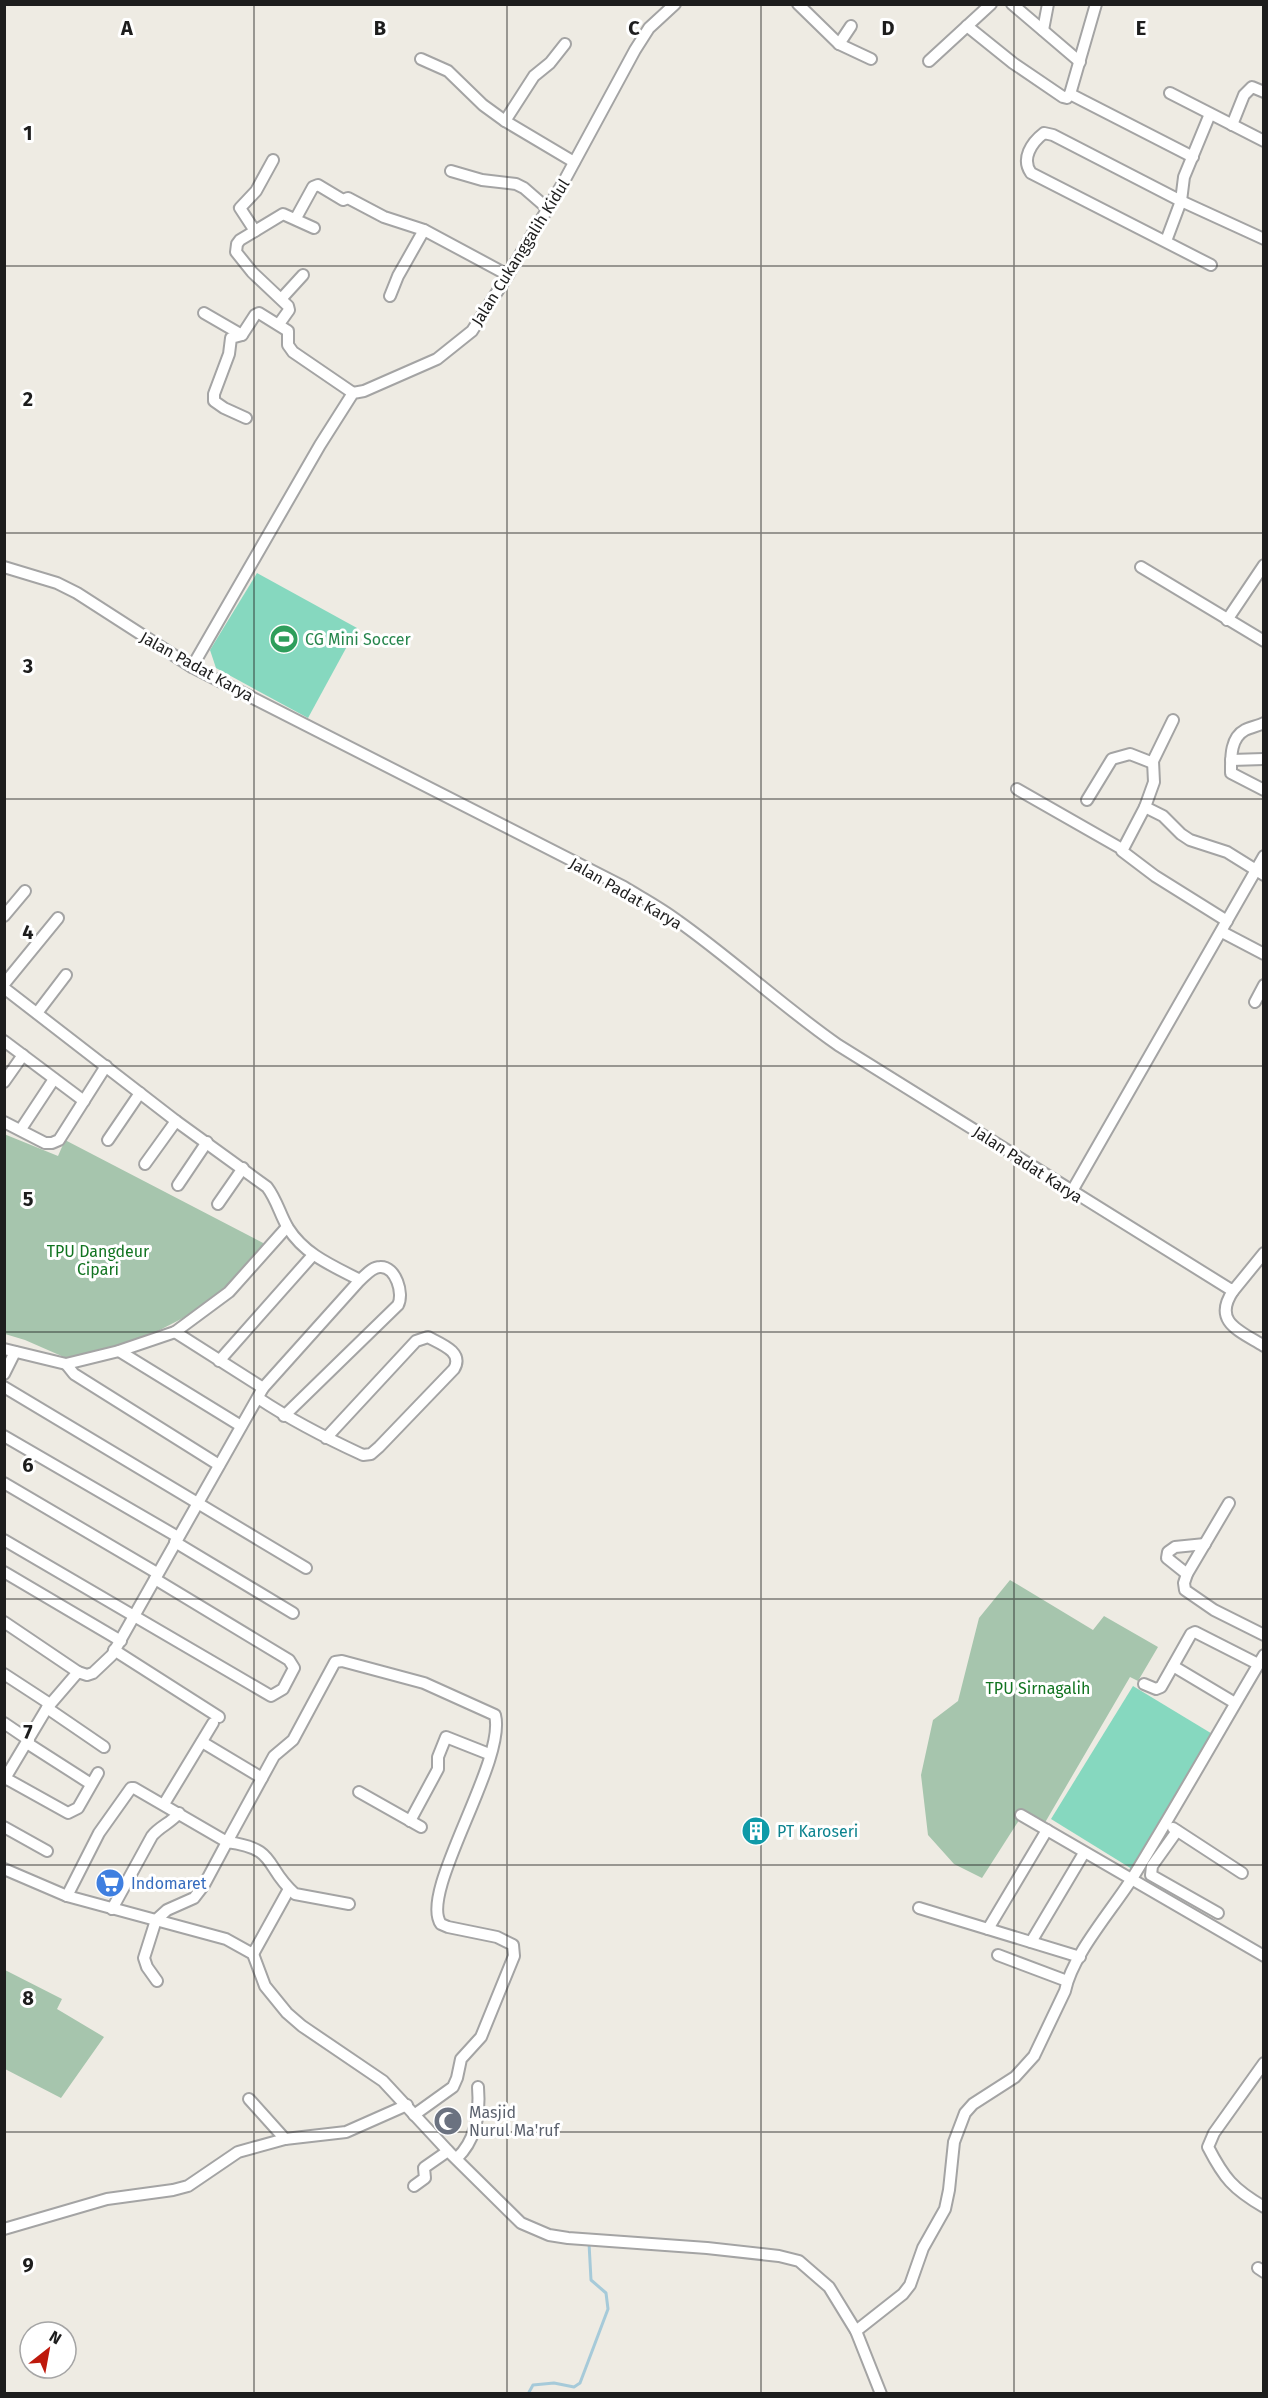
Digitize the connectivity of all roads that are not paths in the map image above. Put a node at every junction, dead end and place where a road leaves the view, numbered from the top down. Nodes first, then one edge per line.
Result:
1 (675, 4) edge
2 (798, 4) edge
3 (991, 4) edge
4 (1012, 4) edge
5 (1048, 4) edge
6 (1096, 4) edge
7 (967, 26) junction
8 (851, 27) dead end
9 (1043, 30) junction
10 (565, 44) dead end
11 (840, 44) junction
12 (421, 59) dead end
13 (872, 59) dead end
14 (929, 61) dead end
15 (1080, 62) junction
16 (1263, 92) edge
17 (1170, 93) dead end
18 (1070, 94) junction
19 (1210, 114) junction
20 (505, 121) junction
21 (1232, 125) junction
22 (1263, 141) edge
23 (1193, 157) junction
24 (273, 160) dead end
25 (574, 162) junction
26 (451, 171) dead end
27 (1181, 201) junction
28 (547, 208) junction
29 (296, 218) junction
30 (315, 228) dead end
31 (424, 230) junction
32 (255, 231) junction
33 (1263, 239) edge
34 (1166, 241) junction
35 (1211, 265) dead end
36 (303, 275) dead end
37 (508, 275) junction
38 (390, 296) dead end
39 (282, 298) junction
40 (204, 313) dead end
41 (279, 324) junction
42 (242, 335) junction
43 (352, 393) junction
44 (246, 418) dead end
45 (1263, 566) edge
46 (4, 567) edge
47 (1141, 567) dead end
48 (1227, 620) junction
49 (1263, 641) edge
50 (192, 667) junction
51 (1173, 720) dead end
52 (1263, 723) edge
53 (1263, 759) edge
54 (1231, 760) junction
55 (1153, 763) junction
56 (1017, 789) dead end
57 (1263, 790) edge
58 (1087, 800) dead end
59 (1145, 807) junction
60 (1122, 849) junction
61 (1263, 856) edge
62 (1260, 872) edge
63 (25, 891) dead end
64 (4, 916) edge
65 (58, 918) dead end
66 (1227, 921) junction
67 (1222, 932) junction
68 (1263, 954) edge
69 (66, 975) dead end
70 (1263, 985) edge
71 (4, 986) edge
72 (1255, 1002) dead end
73 (37, 1013) junction
74 (4, 1041) edge
75 (23, 1055) junction
76 (106, 1066) junction
77 (54, 1079) junction
78 (4, 1082) edge
79 (140, 1093) junction
80 (84, 1101) junction
81 (176, 1121) junction
82 (4, 1122) edge
83 (21, 1130) junction
84 (108, 1140) dead end
85 (207, 1142) junction
86 (145, 1164) dead end
87 (243, 1168) junction
88 (178, 1185) dead end
89 (1072, 1191) junction
90 (218, 1204) dead end
91 (287, 1227) junction
92 (1263, 1253) edge
93 (313, 1255) junction
94 (360, 1280) junction
95 (1233, 1292) junction
96 (175, 1332) junction
97 (1263, 1346) edge
98 (10, 1350) edge
99 (119, 1351) junction
100 (219, 1361) junction
101 (66, 1364) junction
102 (4, 1374) edge
103 (4, 1387) edge
104 (260, 1393) junction
105 (284, 1416) junction
106 (241, 1426) junction
107 (4, 1436) edge
108 (326, 1438) junction
109 (219, 1465) junction
110 (4, 1483) edge
111 (198, 1503) junction
112 (1229, 1503) dead end
113 (4, 1540) edge
114 (177, 1540) junction
115 (1205, 1544) junction
116 (306, 1568) dead end
117 (4, 1572) edge
118 (1187, 1574) junction
119 (156, 1576) junction
120 (293, 1613) dead end
121 (135, 1616) junction
122 (4, 1622) edge
123 (1263, 1635) edge
124 (121, 1641) junction
125 (114, 1650) junction
126 (1261, 1660) edge
127 (1173, 1666) junction
128 (78, 1672) junction
129 (4, 1674) edge
130 (1144, 1684) dead end
131 (1235, 1703) junction
132 (48, 1706) junction
133 (4, 1724) edge
134 (28, 1741) junction
135 (202, 1742) junction
136 (104, 1747) dead end
137 (489, 1754) junction
138 (98, 1773) dead end
139 (6, 1775) edge
140 (262, 1778) junction
141 (91, 1784) junction
142 (359, 1792) dead end
143 (164, 1804) junction
144 (179, 1814) junction
145 (1021, 1815) dead end
146 (410, 1821) junction
147 (1165, 1822) junction
148 (4, 1827) edge
149 (421, 1827) dead end
150 (1047, 1830) junction
151 (1178, 1831) junction
152 (227, 1842) junction
153 (47, 1851) dead end
154 (1084, 1853) junction
155 (4, 1869) edge
156 (1242, 1873) dead end
157 (1132, 1879) junction
158 (288, 1889) junction
159 (67, 1896) junction
160 (349, 1904) dead end
161 (919, 1908) dead end
162 (112, 1909) junction
163 (1218, 1913) dead end
164 (156, 1920) junction
165 (988, 1929) junction
166 (1031, 1942) junction
167 (253, 1954) junction
168 (998, 1955) dead end
169 (1263, 1956) edge
170 (1080, 1957) junction
171 (158, 1981) dead end
172 (1067, 1981) junction
173 (1262, 2068) edge
174 (478, 2087) dead end
175 (249, 2099) dead end
176 (407, 2105) junction
177 (414, 2115) junction
178 (285, 2139) junction
179 (448, 2151) junction
180 (457, 2158) junction
181 (414, 2186) dead end
182 (1263, 2207) edge
183 (4, 2229) edge
184 (856, 2331) junction
185 (880, 2394) edge

1 - 25 street, Jalan Cukanggalih Kidul
2 - 11 street
3 - 7 street
4 - 9 street
5 - 9 street
6 - 15 street
7 - 14 street
7 - 18 street
8 - 11 street
9 - 15 street
10 - 20 street
11 - 13 street
12 - 20 street
15 - 18 street
16 - 21 street
17 - 19 street
18 - 23 street
19 - 21 street
19 - 23 street
20 - 25 street
21 - 22 street
23 - 27 street
24 - 32 street
25 - 28 street, Jalan Cukanggalih Kidul
26 - 28 street
27 - 33 street
27 - 34 street
27 - 34 street
28 - 37 street, Jalan Cukanggalih Kidul
29 - 30 street
29 - 31 street
29 - 32 street
31 - 37 street
31 - 38 street
32 - 39 street
34 - 35 street
36 - 39 street
37 - 43 street, Jalan Cukanggalih Kidul
39 - 41 street
40 - 42 street
41 - 42 street
41 - 43 street
42 - 44 street
43 - 50 street
45 - 48 street
46 - 50 street, Jalan Padat Karya
47 - 48 street
48 - 49 street
50 - 89 street, Jalan Padat Karya
51 - 55 street
52 - 54 street
53 - 54 street
54 - 57 street
55 - 58 street
55 - 59 street
56 - 60 street
59 - 60 street
59 - 62 street
60 - 66 street
61 - 62 street
62 - 66 street
63 - 64 street
65 - 71 street
66 - 67 street
67 - 68 street
67 - 89 street
69 - 73 street
70 - 72 street
71 - 73 street
73 - 76 street
74 - 75 street
75 - 77 street
75 - 78 street
76 - 79 street
76 - 80 street
77 - 80 street
77 - 83 street
79 - 81 street
79 - 84 street
80 - 83 street
81 - 85 street
81 - 86 street
82 - 83 street
85 - 87 street
85 - 88 street
87 - 90 street
87 - 91 street
89 - 95 street, Jalan Padat Karya
91 - 93 street
91 - 96 street
92 - 95 street
93 - 94 street
93 - 100 street
94 - 104 street
94 - 105 street
95 - 97 street
96 - 99 street
96 - 100 street
98 - 101 street
98 - 102 street
99 - 101 street
99 - 106 street
100 - 104 street
101 - 109 street
103 - 111 street
104 - 105 street
104 - 106 street
105 - 108 street
106 - 109 street
107 - 114 street
108 - 108 street
109 - 111 street
110 - 119 street
111 - 114 street
111 - 116 street
112 - 115 street
113 - 121 street
114 - 119 street
114 - 120 street
115 - 118 street
115 - 118 street
117 - 124 street
118 - 123 street
119 - 121 street
119 - 121 street
121 - 124 street
122 - 128 street
124 - 125 street
125 - 128 street
125 - 135 street
126 - 127 street
126 - 131 street
127 - 130 street
127 - 131 street
128 - 132 street
129 - 132 street
131 - 147 street
132 - 134 street
132 - 136 street
133 - 134 street
134 - 139 street
134 - 141 street
135 - 140 street
135 - 143 street
137 - 140 street
137 - 146 street
137 - 177 street
138 - 141 street
139 - 141 street
140 - 152 street
142 - 146 street
143 - 144 street
143 - 159 street
144 - 152 street
144 - 162 street
145 - 150 street
146 - 149 street
147 - 151 street
147 - 157 street
148 - 153 street
150 - 154 street
150 - 165 street
151 - 156 street
151 - 163 street
152 - 158 street
152 - 164 street
154 - 157 street
154 - 166 street
155 - 159 street
157 - 169 street
157 - 170 street
158 - 160 street
158 - 167 street
159 - 162 street
161 - 165 street
162 - 164 street
164 - 167 street
164 - 171 street
165 - 166 street
166 - 170 street
167 - 176 street
168 - 172 street
170 - 172 street
172 - 184 street
173 - 182 street
174 - 180 street
175 - 178 street
176 - 177 street
176 - 178 street
177 - 179 street
178 - 183 street
179 - 180 street
179 - 181 street
180 - 184 street
184 - 185 street

